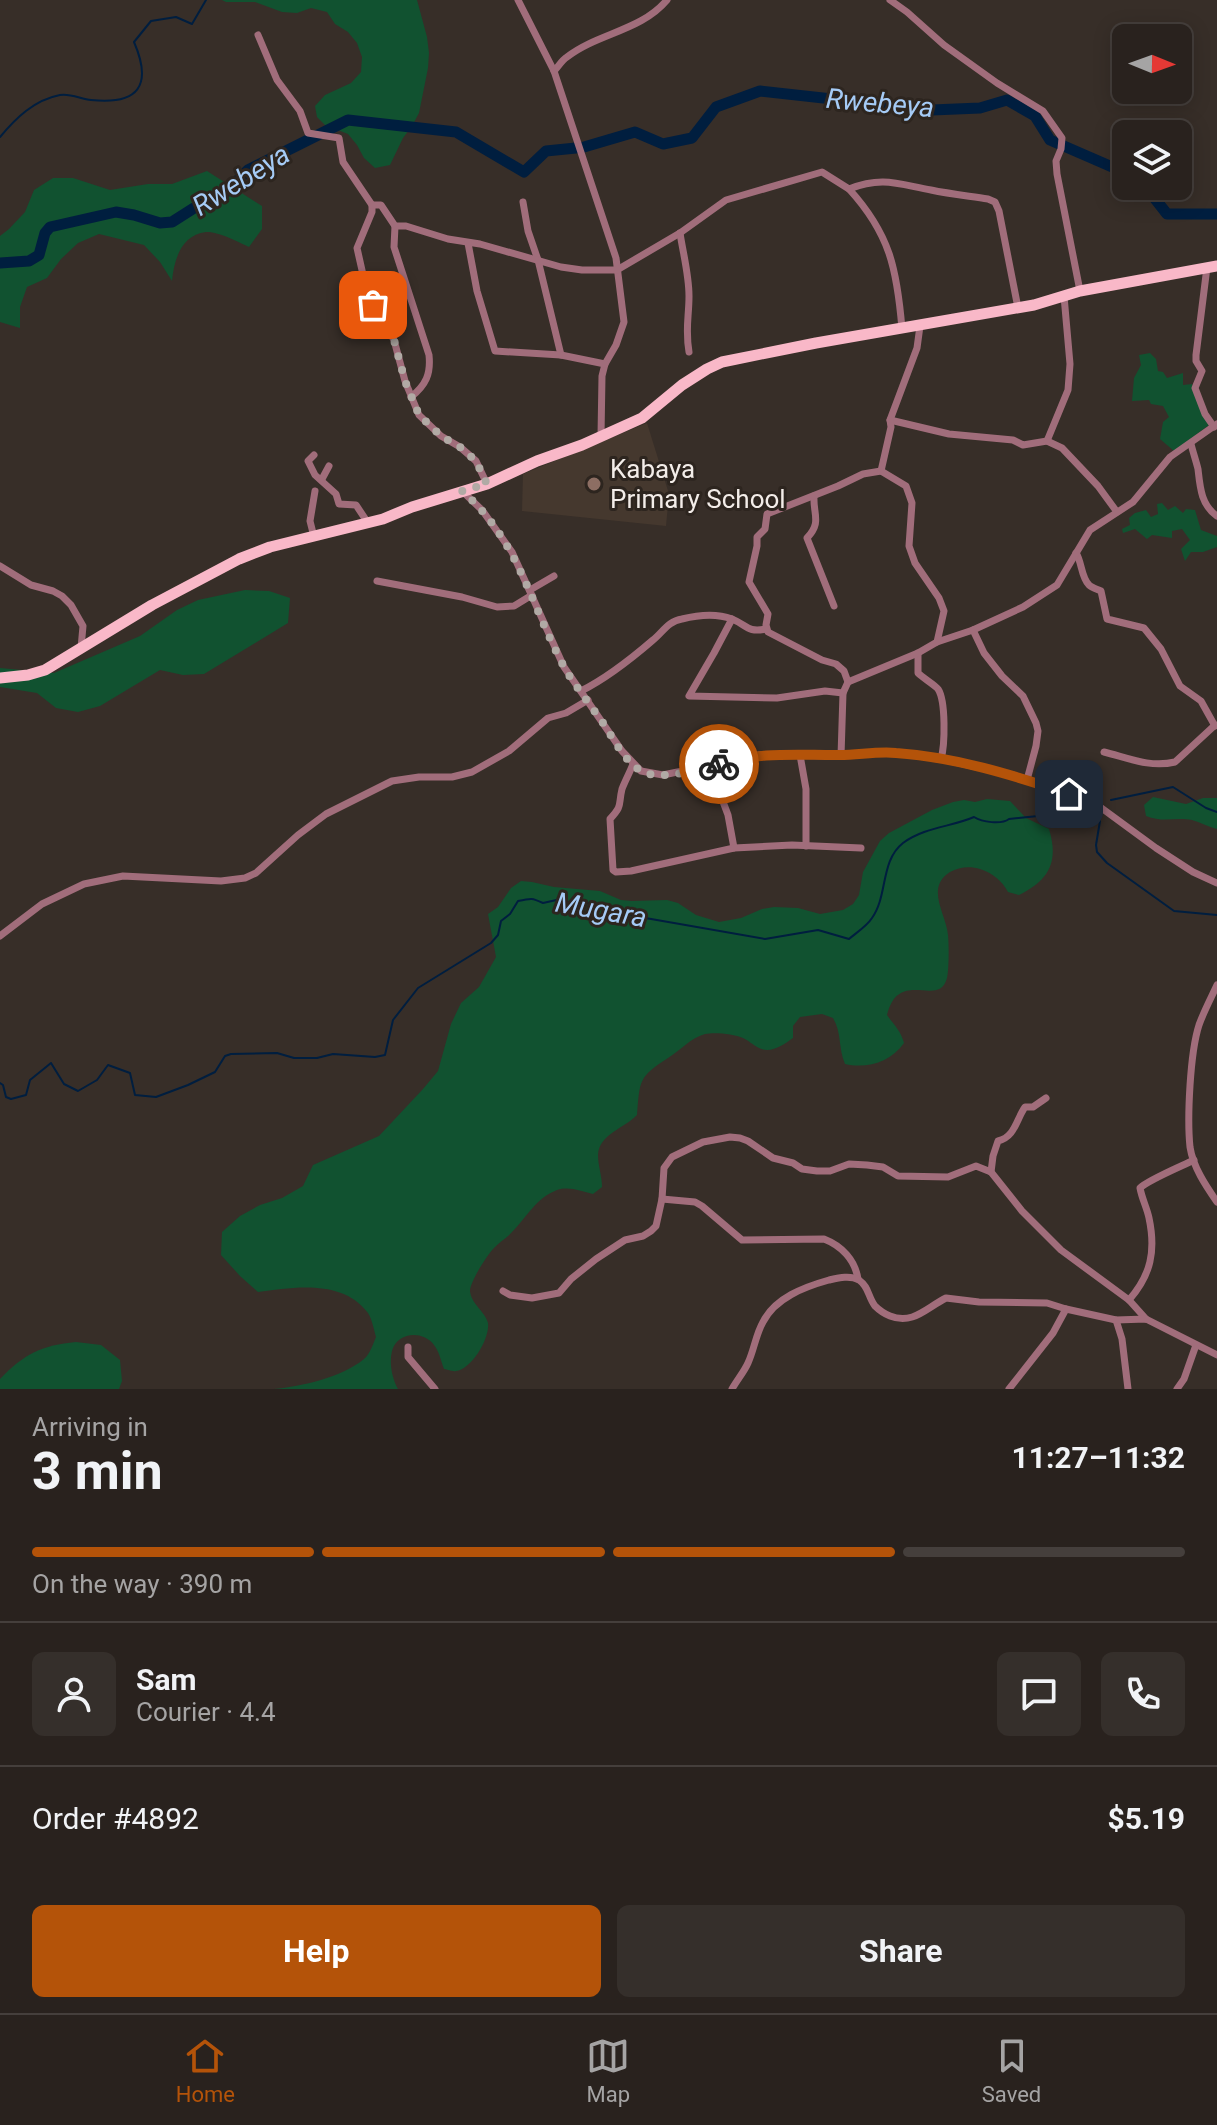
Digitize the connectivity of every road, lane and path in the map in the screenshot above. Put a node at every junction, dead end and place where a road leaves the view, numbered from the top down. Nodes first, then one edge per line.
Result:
1 (518, 0) edge
2 (667, 0) edge
3 (892, 1) edge
4 (258, 35) dead end
5 (554, 71) junction
6 (849, 189) junction
7 (523, 202) dead end
8 (372, 205) junction
9 (395, 226) junction
10 (680, 233) junction
11 (468, 243) junction
12 (538, 260) junction
13 (1212, 266) edge
14 (617, 270) junction
15 (1080, 291) junction
16 (1064, 296) junction
17 (1018, 308) junction
18 (920, 326) junction
19 (902, 329) junction
20 (689, 352) dead end
21 (561, 355) junction
22 (605, 364) junction
23 (411, 397) junction
24 (890, 420) junction
25 (1216, 425) edge
26 (601, 436) junction
27 (1047, 441) junction
28 (1191, 444) junction
29 (314, 455) dead end
30 (329, 466) dead end
31 (881, 471) junction
32 (322, 479) junction
33 (487, 484) junction
34 (315, 491) dead end
35 (462, 491) junction
36 (814, 496) junction
37 (1117, 512) junction
38 (1217, 516) edge
39 (368, 523) junction
40 (314, 537) junction
41 (1076, 553) junction
42 (0, 566) edge
43 (554, 576) dead end
44 (377, 581) dead end
45 (531, 592) junction
46 (834, 606) dead end
47 (732, 619) junction
48 (766, 629) junction
49 (973, 630) junction
50 (937, 642) junction
51 (81, 648) junction
52 (918, 653) junction
53 (0, 678) edge
54 (848, 682) junction
55 (581, 691) junction
56 (843, 693) junction
57 (588, 700) junction
58 (1216, 724) edge
59 (1104, 752) dead end
60 (800, 755) junction
61 (841, 756) junction
62 (941, 759) junction
63 (633, 764) junction
64 (710, 767) junction
65 (1027, 780) junction
66 (806, 846) junction
67 (734, 848) junction
68 (861, 848) dead end
69 (1217, 883) edge
70 (0, 936) edge
71 (1217, 985) edge
72 (1046, 1098) dead end
73 (1194, 1160) junction
74 (991, 1172) junction
75 (662, 1199) junction
76 (1217, 1202) edge
77 (858, 1279) junction
78 (503, 1291) dead end
79 (1129, 1300) junction
80 (1066, 1309) junction
81 (1146, 1319) junction
82 (1116, 1320) junction
83 (1196, 1345) junction
84 (408, 1347) dead end
85 (1217, 1355) edge
86 (435, 1389) edge
87 (732, 1389) edge
88 (1009, 1389) edge
89 (1128, 1389) edge
90 (1177, 1389) edge

1 - 5 street
2 - 5 street
3 - 15 street
4 - 8 street
5 - 14 street
6 - 10 street
6 - 17 street
6 - 19 street
7 - 12 street
8 - 9 street
8 - 23 street
9 - 11 street
9 - 23 street
10 - 14 street
10 - 20 street
11 - 12 street
11 - 21 street
12 - 14 street
12 - 21 street
13 - 15 main road
13 - 25 street
14 - 22 street
15 - 16 main road
16 - 17 main road
16 - 27 street
17 - 18 main road
18 - 19 main road
18 - 24 street
19 - 26 main road
21 - 22 street
22 - 26 street
23 - 33 street
24 - 27 street
24 - 31 street
25 - 28 street
26 - 33 main road
27 - 37 street
28 - 37 street
28 - 38 street
29 - 32 street
30 - 32 street
31 - 36 street
31 - 50 street
32 - 39 street
33 - 35 main road
34 - 40 street
35 - 39 main road
35 - 45 street
36 - 46 street
36 - 48 street
37 - 41 street
39 - 40 main road
40 - 51 main road
41 - 49 street
41 - 58 street
42 - 51 street
43 - 45 street
44 - 45 street
45 - 55 street
47 - 48 street
47 - 55 street
47 - 56 street
48 - 54 street
49 - 50 street
49 - 65 street
50 - 52 street
51 - 53 main road
52 - 54 street
52 - 62 street
54 - 56 street
55 - 57 street
56 - 61 street
57 - 63 street
57 - 70 street
58 - 59 street
60 - 61 street
60 - 64 street
60 - 66 street
61 - 62 street
62 - 65 street
63 - 64 street
63 - 67 street
64 - 67 street
65 - 69 street
66 - 67 street
66 - 68 street
71 - 73 street
72 - 74 street
73 - 76 street
73 - 79 street
74 - 75 street
74 - 79 street
75 - 77 street
75 - 78 street
77 - 80 street
77 - 87 street
79 - 81 street
80 - 82 street
80 - 88 street
81 - 82 street
81 - 83 street
82 - 89 street
83 - 85 street
83 - 90 street
84 - 86 street

